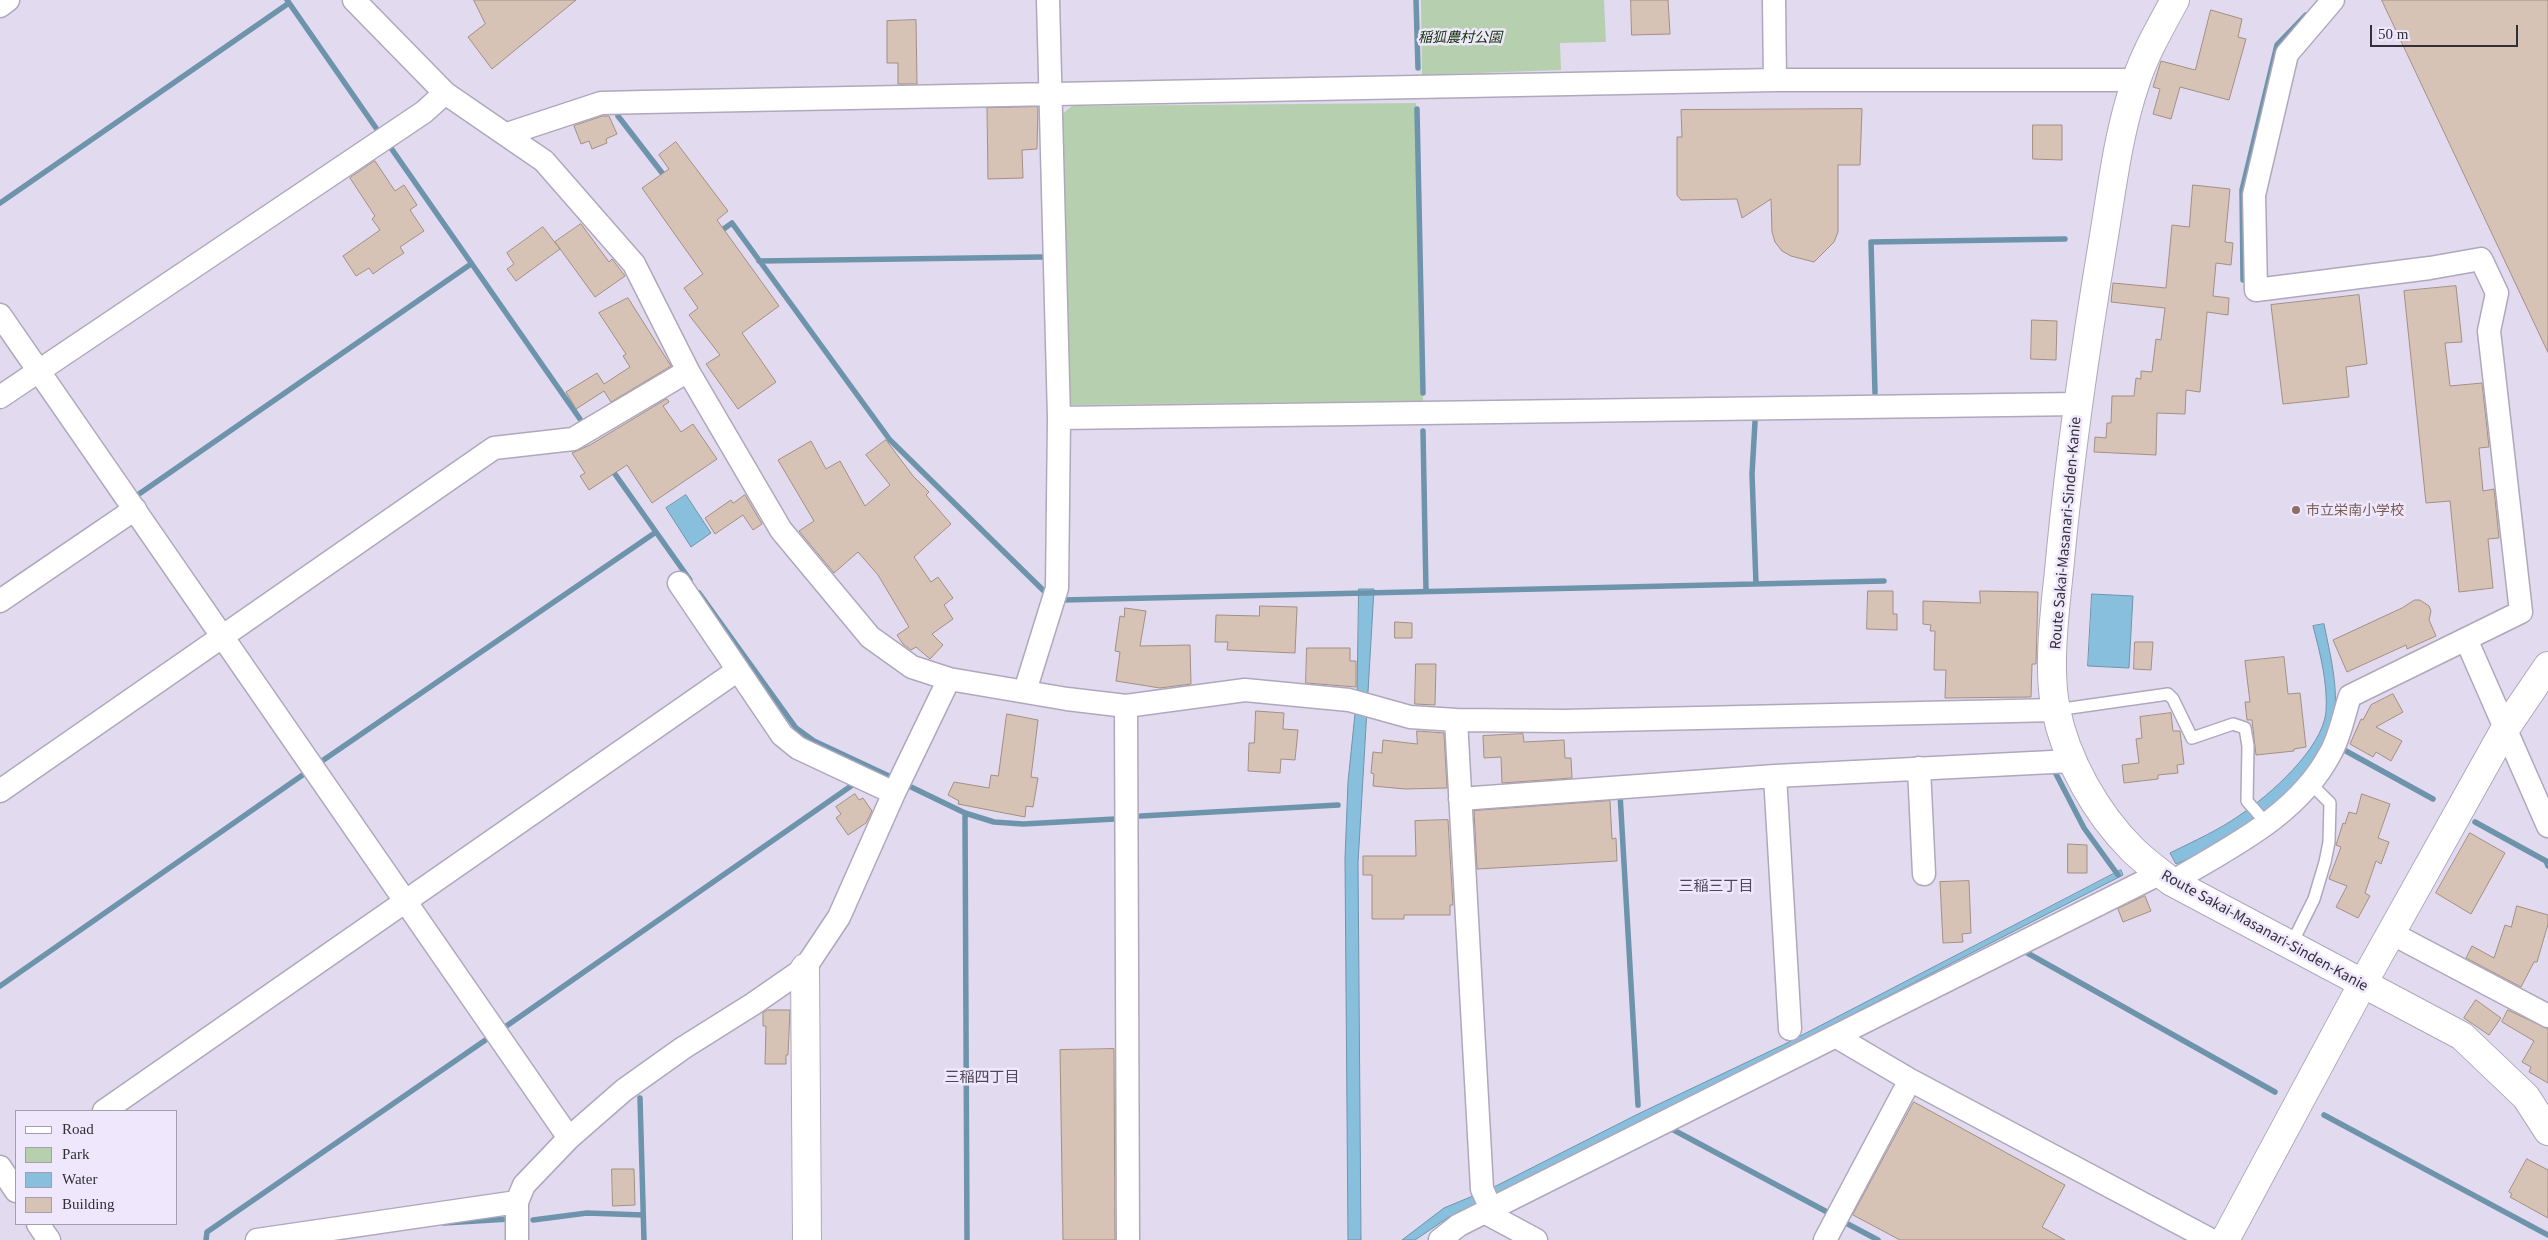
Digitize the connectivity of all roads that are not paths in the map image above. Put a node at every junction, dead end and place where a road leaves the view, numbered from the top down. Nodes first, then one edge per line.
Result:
1 (8, 0) edge
2 (354, 0) edge
3 (1048, 0) edge
4 (1774, 0) edge
5 (2175, 0) edge
6 (2333, 0) edge
7 (0, 6) edge
8 (1775, 80) junction
9 (2136, 80) junction
10 (445, 92) junction
11 (1050, 94) junction
12 (507, 134) junction
13 (0, 314) edge
14 (39, 370) junction
15 (688, 371) junction
16 (0, 397) edge
17 (2078, 404) junction
18 (1059, 418) junction
19 (134, 509) junction
20 (678, 583) dead end
21 (0, 601) edge
22 (223, 636) junction
23 (2466, 639) junction
24 (2548, 666) edge
25 (738, 670) junction
26 (949, 679) junction
27 (1025, 691) junction
28 (1126, 706) junction
29 (2056, 710) junction
30 (1456, 720) junction
31 (2505, 729) junction
32 (2072, 761) junction
33 (1919, 768) junction
34 (1775, 776) junction
35 (2311, 784) junction
36 (0, 791) edge
37 (894, 793) junction
38 (1460, 799) junction
39 (2265, 822) junction
40 (2548, 826) edge
41 (1924, 874) dead end
42 (2166, 877) junction
43 (407, 900) junction
44 (2391, 933) junction
45 (2290, 946) junction
46 (805, 968) junction
47 (2362, 985) junction
48 (2548, 1016) edge
49 (1790, 1029) dead end
50 (1837, 1037) junction
51 (1910, 1080) junction
52 (105, 1110) edge
53 (2548, 1131) edge
54 (569, 1138) junction
55 (517, 1202) junction
56 (1489, 1212) junction
57 (39, 1225) edge
58 (49, 1240) edge
59 (257, 1240) edge
60 (517, 1240) edge
61 (807, 1240) edge
62 (1128, 1240) edge
63 (1440, 1240) edge
64 (1536, 1240) edge
65 (1825, 1240) edge
66 (2210, 1240) edge
67 (2224, 1240) edge

1 - 7 street
2 - 10 street
3 - 11 street
4 - 8 street
5 - 9 main road, Route Sakai-Masanari-Sinden-Kanie
6 - 23 street
8 - 9 street
8 - 11 street
9 - 17 main road, Route Sakai-Masanari-Sinden-Kanie
10 - 12 street
10 - 14 street
11 - 12 street
11 - 18 street
12 - 15 street
13 - 14 street
14 - 16 street
14 - 19 street
15 - 22 street
15 - 26 street
17 - 18 street
17 - 29 main road, Route Sakai-Masanari-Sinden-Kanie
18 - 27 street
19 - 21 street
19 - 22 street
20 - 25 street
22 - 36 street
22 - 43 street
23 - 31 street
23 - 35 street
24 - 31 main road
25 - 37 street
25 - 43 street
26 - 27 street
26 - 37 street
27 - 28 street
28 - 30 street
28 - 62 street
29 - 30 street
29 - 32 main road, Route Sakai-Masanari-Sinden-Kanie
29 - 39 lane
30 - 38 street
31 - 40 street
31 - 44 main road
32 - 33 street
32 - 42 main road, Route Sakai-Masanari-Sinden-Kanie
33 - 34 street
33 - 41 street
34 - 38 street
34 - 49 street
35 - 39 street
35 - 45 lane
37 - 46 street
38 - 56 street
39 - 42 street
42 - 45 main road, Route Sakai-Masanari-Sinden-Kanie
42 - 50 street
43 - 52 street
43 - 54 street
44 - 47 main road
44 - 48 street
45 - 47 main road, Route Sakai-Masanari-Sinden-Kanie
46 - 54 street
46 - 61 main road
47 - 53 main road, Route Sakai-Masanari-Sinden-Kanie
47 - 67 main road
50 - 51 street
50 - 56 street
51 - 65 street
51 - 66 street
54 - 55 street
55 - 59 street
55 - 60 street
56 - 63 street
56 - 64 street
57 - 58 street

